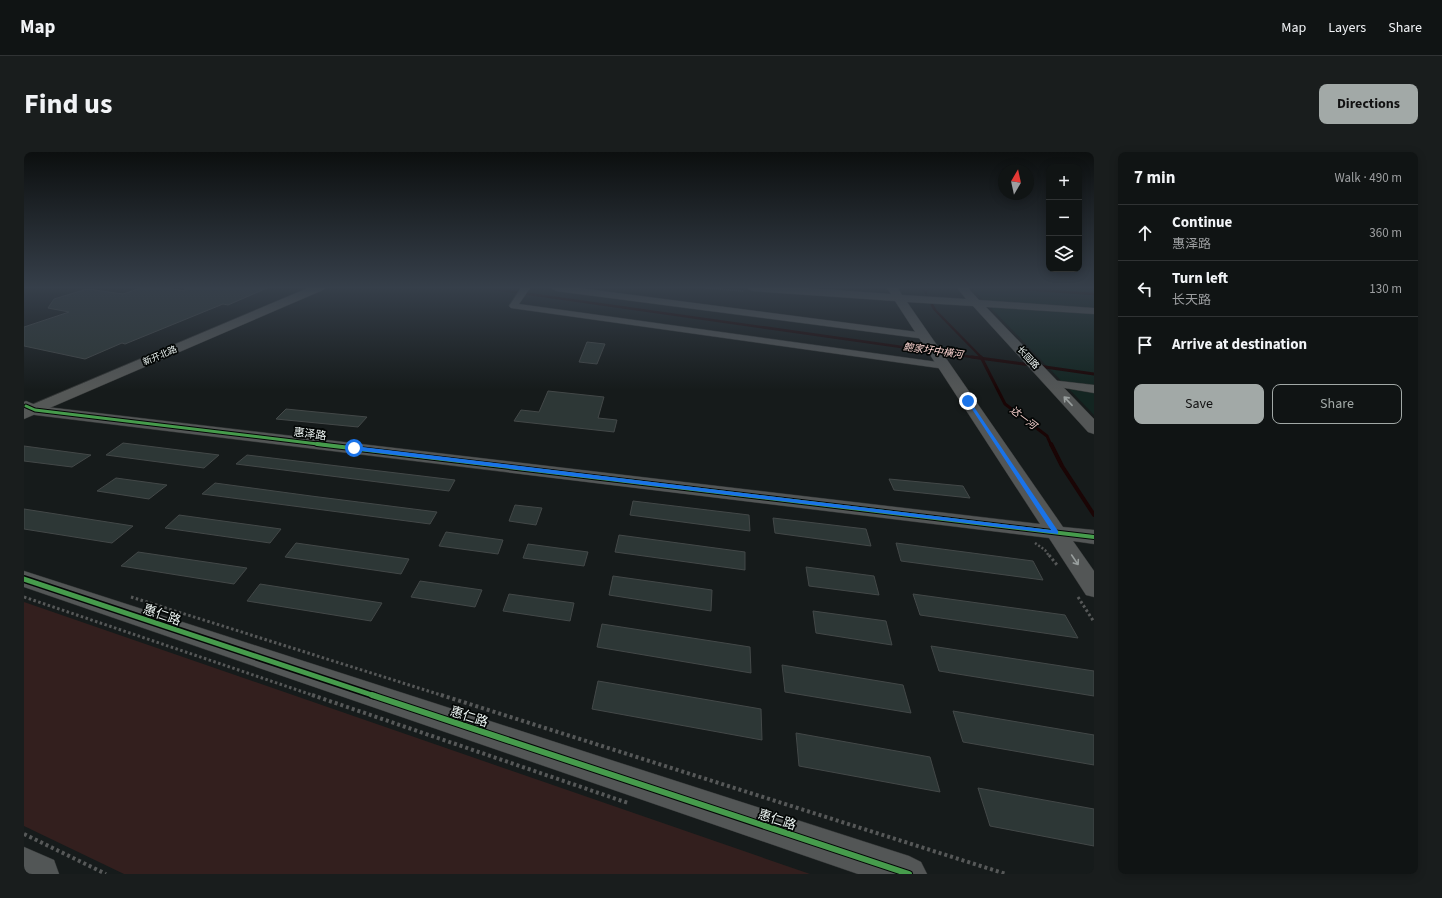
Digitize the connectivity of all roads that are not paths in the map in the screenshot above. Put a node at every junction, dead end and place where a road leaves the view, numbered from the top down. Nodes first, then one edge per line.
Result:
1 (231, 322) edge
2 (238, 322) edge
3 (722, 322) edge
4 (722, 322) edge
5 (914, 322) edge
6 (993, 322) edge
7 (934, 351) junction
8 (1046, 378) junction
9 (1094, 389) edge
10 (27, 409) edge
11 (1094, 429) edge
12 (1056, 532) junction
13 (1094, 537) edge
14 (24, 579) edge
15 (1094, 589) edge
16 (24, 866) edge
17 (40, 874) edge
18 (909, 874) edge

1 - 10 main road, 新开北路
2 - 10 main road, 新开北路
3 - 7 street
4 - 7 street
5 - 7 street
6 - 8 street, 长固路
7 - 12 street
8 - 9 street
11 -> 8 street, 长固路
10 - 12 street, 惠泽路
12 - 13 street, 惠泽路
12 -> 15 street
14 - 18 street, 惠仁路
16 - 17 main road

